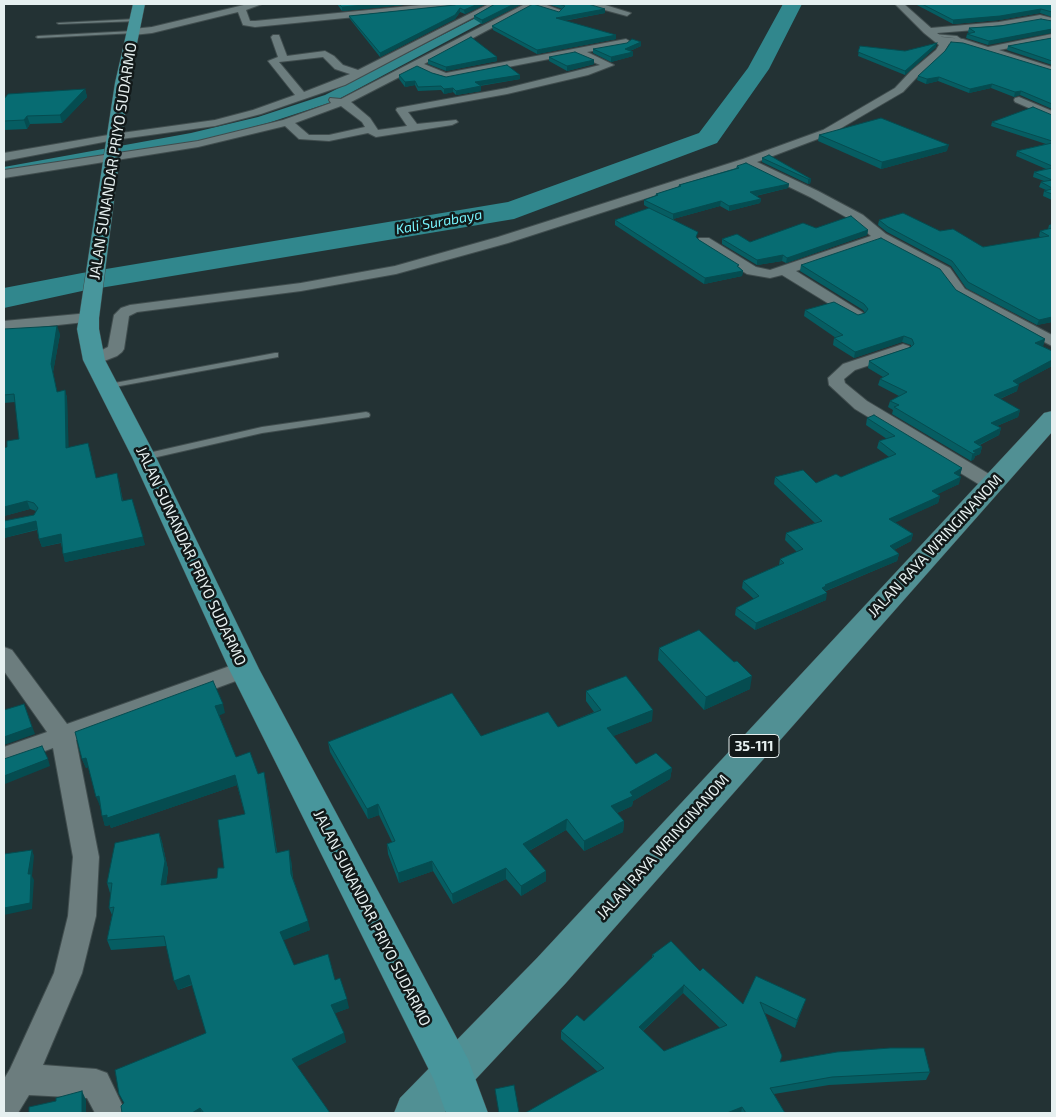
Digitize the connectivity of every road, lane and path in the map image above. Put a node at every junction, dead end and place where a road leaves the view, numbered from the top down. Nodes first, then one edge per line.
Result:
1 (139, 4) edge
2 (258, 4) edge
3 (455, 4) edge
4 (495, 4) edge
5 (531, 4) edge
6 (536, 4) edge
7 (593, 4) edge
8 (899, 4) edge
9 (241, 8) junction
10 (1052, 10) edge
11 (559, 11) edge
12 (627, 13) dead end
13 (1047, 19) edge
14 (58, 23) dead end
15 (134, 26) junction
16 (484, 28) junction
17 (497, 34) edge
18 (934, 35) junction
19 (38, 37) dead end
20 (276, 37) dead end
21 (1052, 37) edge
22 (626, 42) edge
23 (989, 49) junction
24 (343, 51) dead end
25 (576, 51) junction
26 (403, 52) junction
27 (325, 54) junction
28 (427, 56) junction
29 (283, 58) junction
30 (417, 64) junction
31 (1052, 70) edge
32 (460, 72) junction
33 (358, 74) junction
34 (312, 96) junction
35 (1018, 100) dead end
36 (341, 102) junction
37 (1052, 115) edge
38 (287, 122) junction
39 (452, 122) dead end
40 (414, 128) junction
41 (371, 129) junction
42 (113, 148) junction
43 (4, 157) edge
44 (747, 162) junction
45 (4, 174) edge
46 (881, 236) junction
47 (704, 241) edge
48 (784, 270) junction
49 (89, 315) junction
50 (857, 315) edge
51 (4, 326) edge
52 (1052, 341) edge
53 (902, 349) edge
54 (275, 355) dead end
55 (94, 360) junction
56 (108, 386) junction
57 (366, 415) dead end
58 (1052, 418) edge
59 (144, 457) junction
60 (992, 484) junction
61 (4, 656) edge
62 (244, 669) junction
63 (63, 736) junction
64 (4, 757) edge
65 (453, 1073) junction
66 (21, 1080) junction
67 (4, 1107) edge
68 (111, 1113) edge
69 (415, 1113) edge
70 (467, 1113) edge

1 - 15 highway, JALAN SUNANDAR PRIYO SUDARMO
2 - 9 street
3 - 9 street
4 - 26 street
5 - 16 street
6 - 11 street
7 - 12 street
8 - 18 street
9 - 15 street
10 - 13 street
13 - 18 street
14 - 15 lane
15 - 19 lane
15 - 42 highway, JALAN SUNANDAR PRIYO SUDARMO
16 - 17 street
16 - 28 street
18 - 23 street
18 - 44 street
20 - 29 street
21 - 23 street
22 - 25 street
23 - 31 street
24 - 27 street
25 - 32 street
25 - 40 street
26 - 28 street
26 - 33 street
27 - 29 street
27 - 33 street
28 - 30 street
28 - 32 street
29 - 34 street
30 - 32 street
30 - 36 street
33 - 34 street
34 - 36 street
34 - 42 street
35 - 37 street
36 - 38 street
36 - 41 street
38 - 41 street
38 - 42 street
39 - 40 street
40 - 41 street
42 - 43 street
42 - 45 street
42 - 49 highway, JALAN SUNANDAR PRIYO SUDARMO
44 - 46 street
44 - 55 street
46 - 48 street
46 - 52 street
47 - 48 street
48 - 50 street
49 - 51 street
49 - 55 highway, JALAN SUNANDAR PRIYO SUDARMO
53 - 60 street
54 - 56 lane
55 - 56 highway, JALAN SUNANDAR PRIYO SUDARMO
56 - 59 highway, JALAN SUNANDAR PRIYO SUDARMO
57 - 59 lane
58 - 60 main road, JALAN RAYA WRINGINANOM / 35-111
59 - 62 highway, JALAN SUNANDAR PRIYO SUDARMO
60 - 65 main road, JALAN RAYA WRINGINANOM / 35-111
61 - 63 street
62 - 63 street
62 - 65 highway, JALAN SUNANDAR PRIYO SUDARMO
63 - 64 street
63 - 66 street
65 - 69 main road, JALAN RAYA WRINGINANOM
65 - 70 highway, JALAN SUNANDAR PRIYO SUDARMO
66 - 67 street
66 - 68 street

